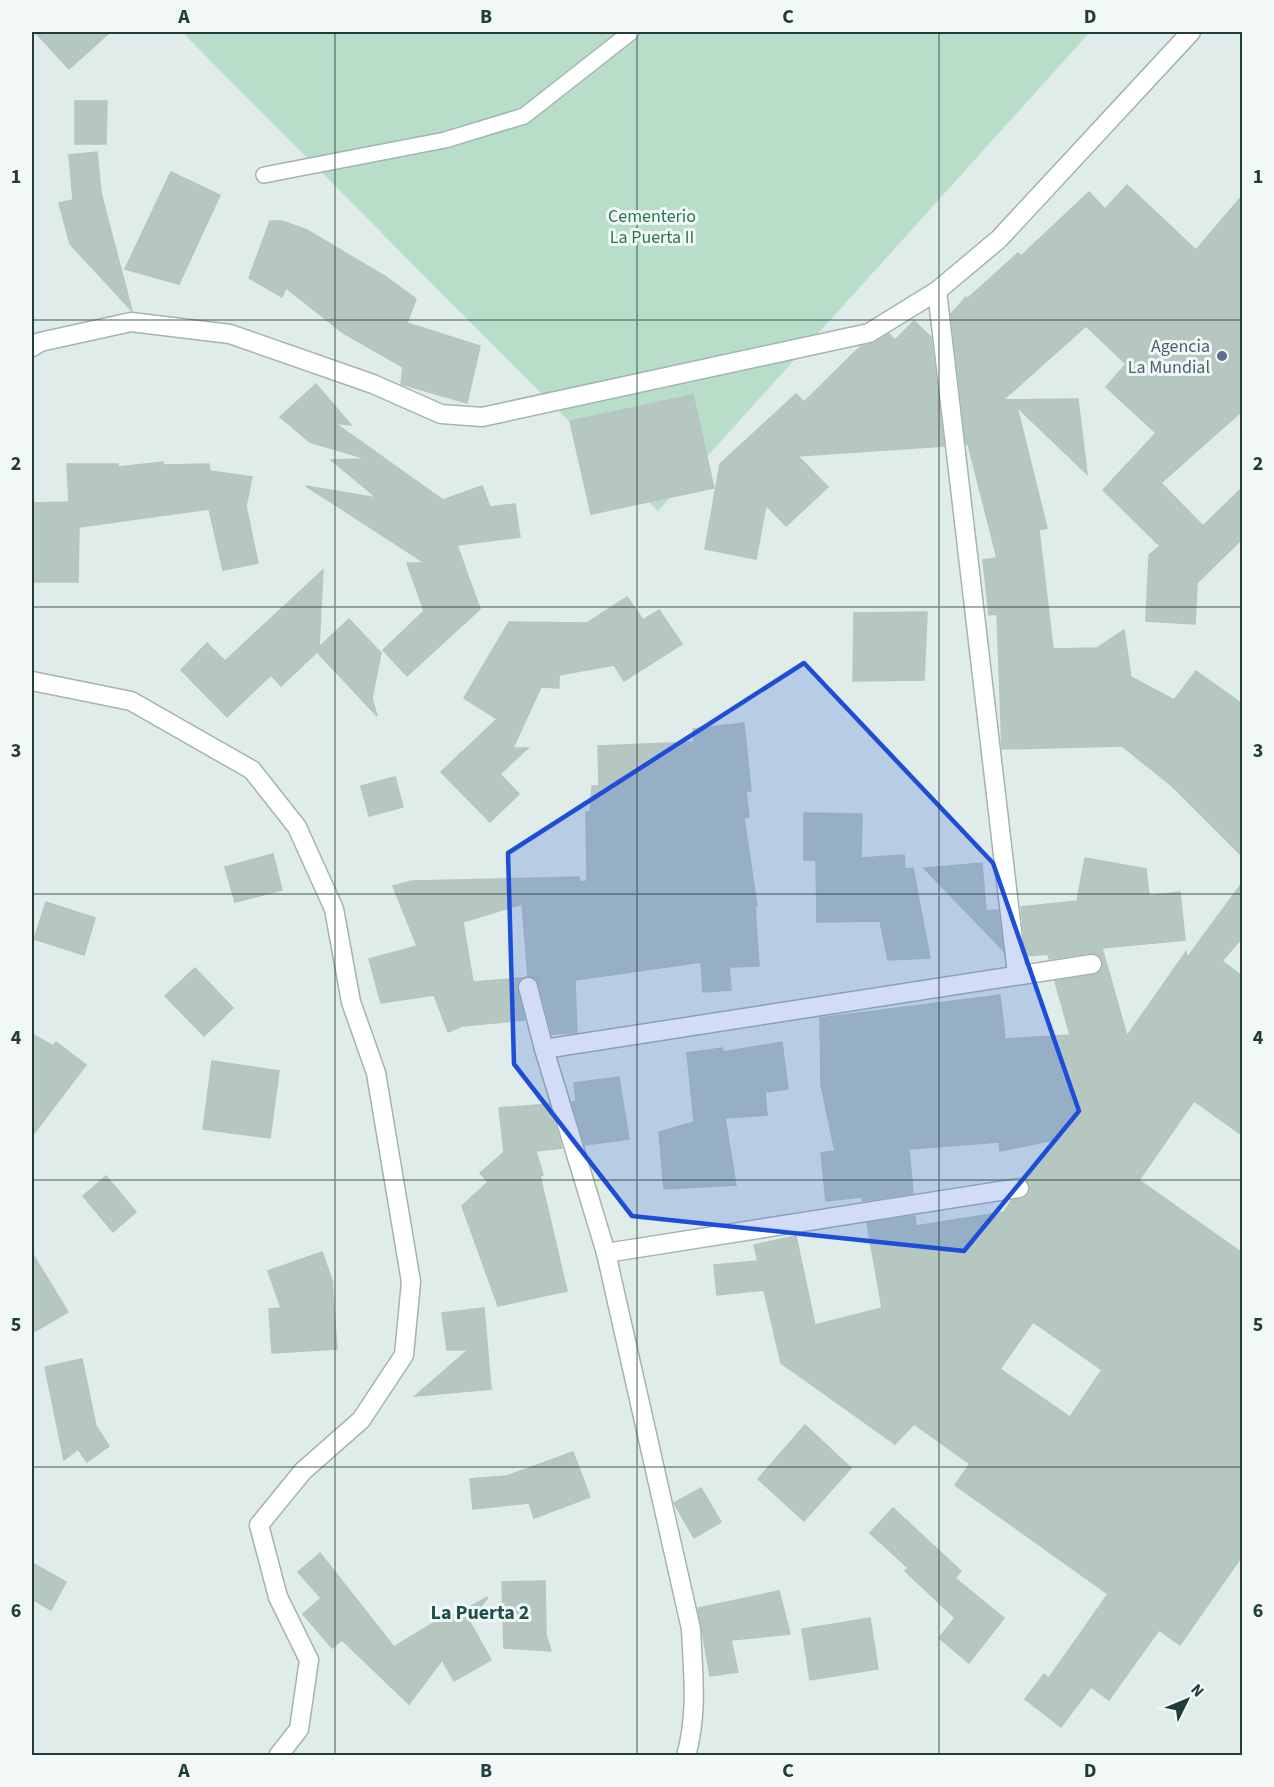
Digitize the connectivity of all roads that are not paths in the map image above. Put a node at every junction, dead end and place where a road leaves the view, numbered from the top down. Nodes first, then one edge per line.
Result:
1 (631, 32) edge
2 (1191, 32) edge
3 (264, 175) dead end
4 (937, 291) junction
5 (32, 347) edge
6 (32, 681) edge
7 (1092, 964) dead end
8 (1017, 975) junction
9 (528, 987) dead end
10 (544, 1049) junction
11 (1019, 1188) dead end
12 (606, 1253) junction
13 (278, 1755) edge
14 (686, 1755) edge

1 - 3 lane
2 - 4 street
4 - 5 street
4 - 8 street
6 - 13 street
7 - 8 street
8 - 10 street
9 - 10 street
10 - 12 street
11 - 12 street
12 - 14 street

